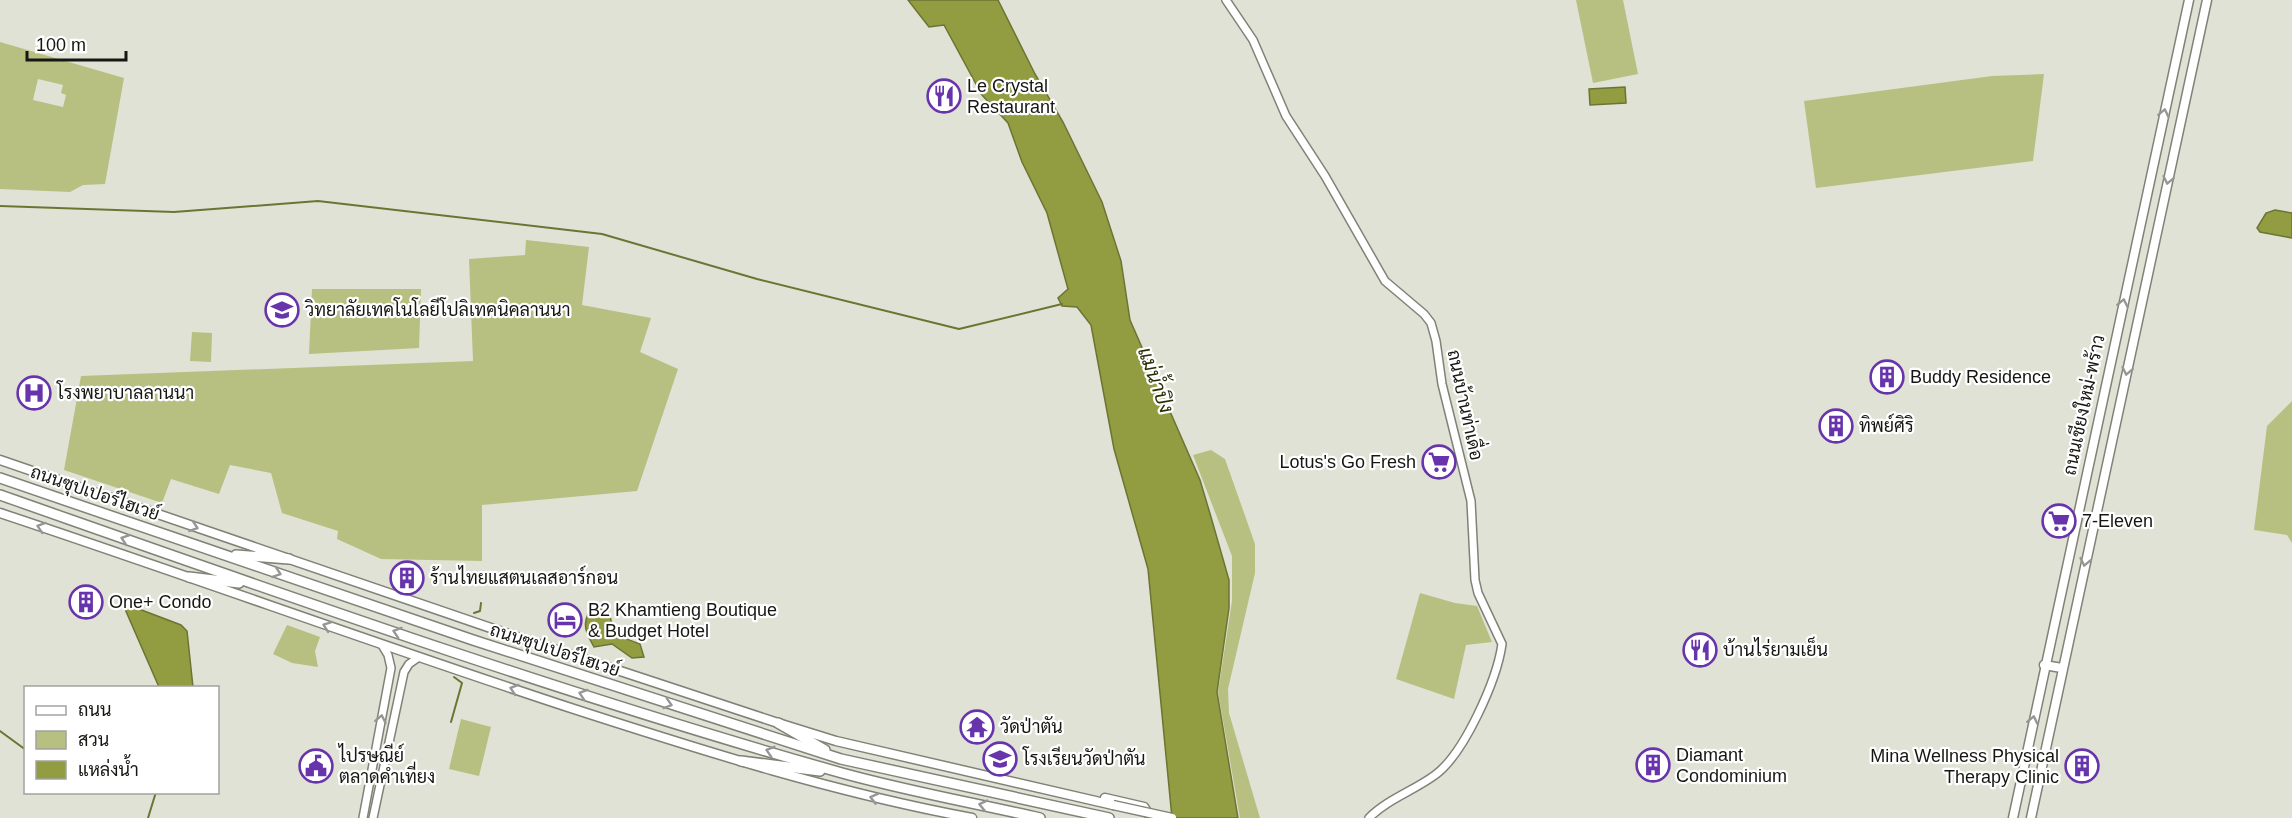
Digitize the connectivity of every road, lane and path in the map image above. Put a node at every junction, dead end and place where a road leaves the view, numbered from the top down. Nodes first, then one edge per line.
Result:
1 (1226, 0) edge
2 (2189, 0) edge
3 (2206, 0) edge
4 (2184, 23) junction
5 (2201, 24) junction
6 (0, 460) edge
7 (0, 478) edge
8 (0, 495) edge
9 (0, 513) edge
10 (222, 554) junction
11 (289, 559) junction
12 (189, 577) junction
13 (259, 586) junction
14 (382, 645) junction
15 (419, 657) junction
16 (2044, 665) junction
17 (2062, 668) junction
18 (778, 723) junction
19 (836, 741) junction
20 (841, 759) junction
21 (741, 761) junction
22 (372, 765) junction
23 (384, 767) junction
24 (846, 774) junction
25 (893, 804) junction
26 (363, 818) edge
27 (373, 818) edge
28 (942, 818) edge
29 (972, 818) edge
30 (1040, 818) edge
31 (1109, 818) edge
32 (1151, 818) edge
33 (1172, 818) edge
34 (1369, 818) edge
35 (2013, 818) edge
36 (2031, 818) edge

1 - 34 street, ถนนบ้านท่าเดื่อ
2 - 4 main road, ถนนเชียงใหม่-พร้าว
3 - 5 main road, ถนนเชียงใหม่-พร้าว
4 - 5 main road
16 -> 4 main road, ถนนเชียงใหม่-พร้าว
5 -> 17 main road, ถนนเชียงใหม่-พร้าว
6 -> 11 main road
7 - 10 highway, ถนนซุปเปอร์ไฮเวย์
13 -> 8 highway, ถนนซุปเปอร์ไฮเวย์
12 -> 9 main road
10 - 11 highway
10 -> 20 highway, ถนนซุปเปอร์ไฮเวย์
11 - 18 main road
12 - 13 highway
14 -> 12 main road
24 -> 13 highway, ถนนซุปเปอร์ไฮเวย์
14 - 15 main road
22 -> 14 street
21 -> 15 main road
15 - 23 street
16 - 17 main road
35 -> 16 main road, ถนนเชียงใหม่-พร้าว
17 - 36 main road, ถนนเชียงใหม่-พร้าว
18 - 19 main road
18 - 20 highway
19 - 32 main road
19 - 33 main road, bridge
20 - 31 highway, ถนนซุปเปอร์ไฮเวย์
21 - 24 highway
25 -> 21 main road
22 - 23 street
22 - 26 street
23 - 27 street
30 -> 24 highway, ถนนซุปเปอร์ไฮเวย์
25 - 28 main road
25 - 29 main road

